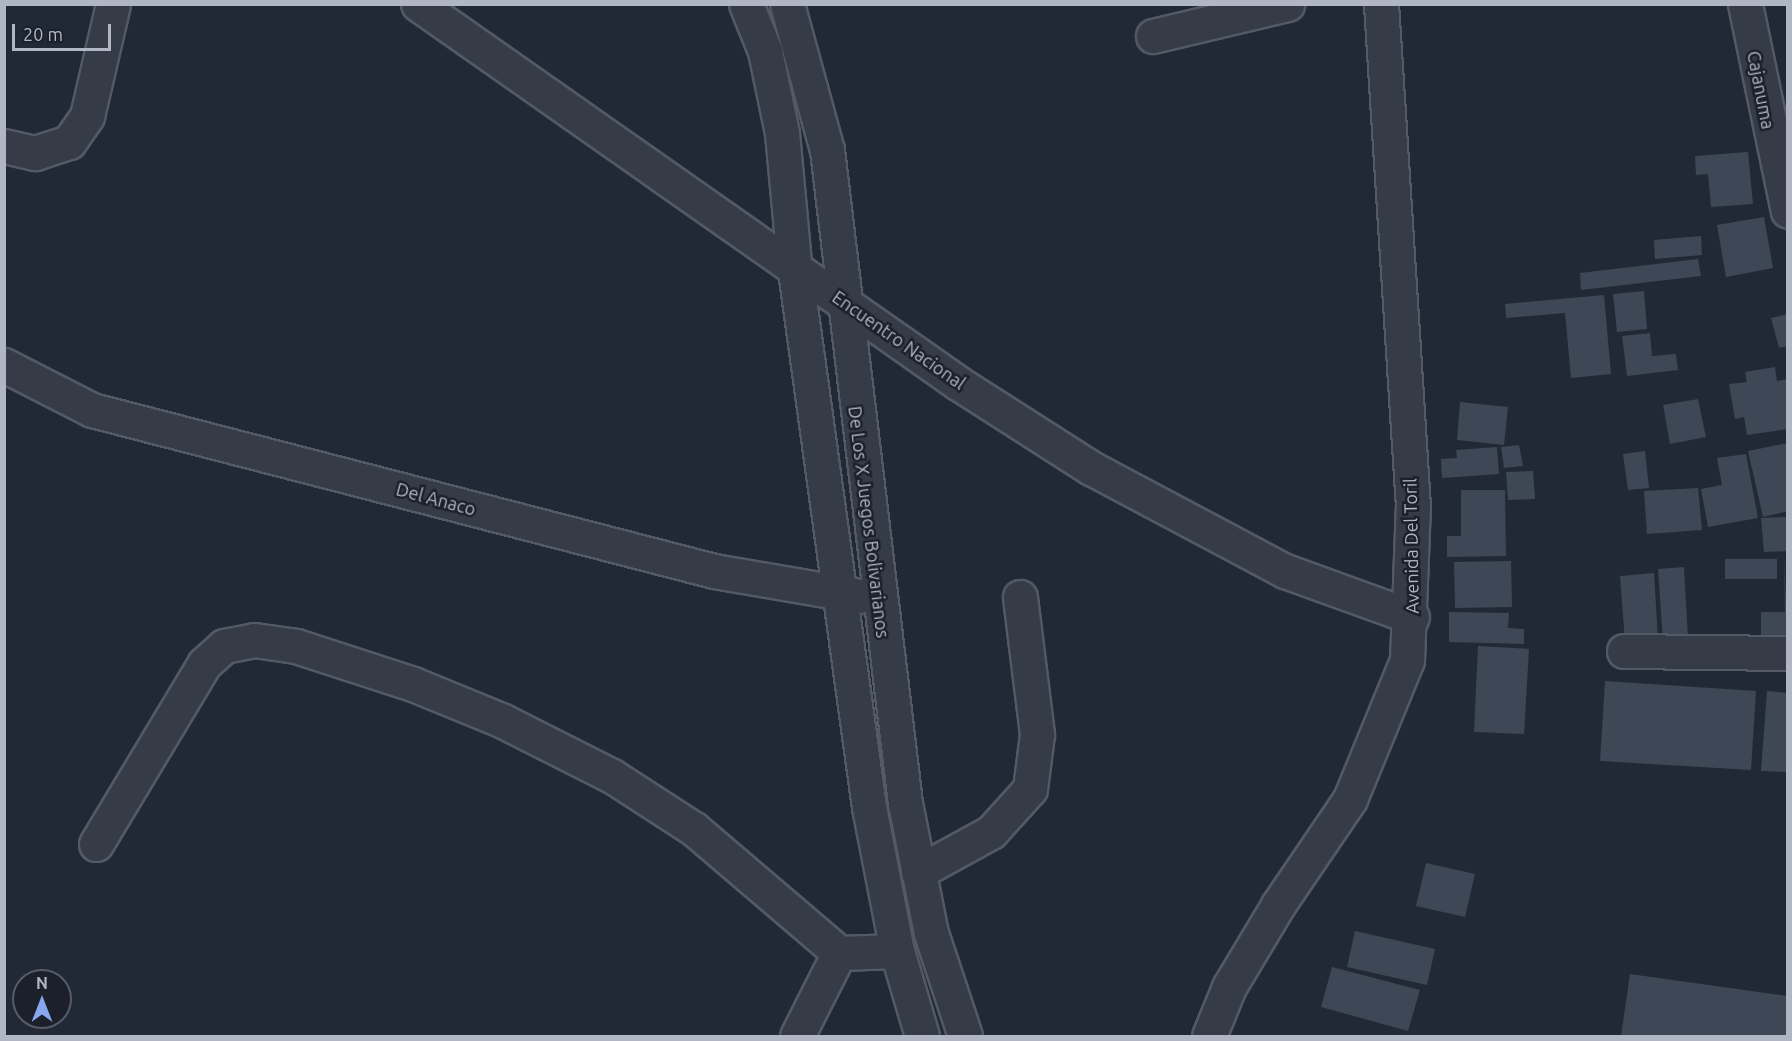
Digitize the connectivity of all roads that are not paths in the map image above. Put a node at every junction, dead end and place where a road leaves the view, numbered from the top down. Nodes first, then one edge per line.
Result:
1 (113, 4) edge
2 (418, 4) edge
3 (787, 4) edge
4 (1287, 4) edge
5 (1381, 4) edge
6 (1745, 4) edge
7 (755, 13) edge
8 (1153, 36) dead end
9 (1774, 91) edge
10 (4, 146) edge
11 (1788, 211) edge
12 (794, 263) junction
13 (842, 300) junction
14 (4, 365) edge
15 (839, 595) junction
16 (878, 597) junction
17 (1020, 597) dead end
18 (1412, 617) junction
19 (1624, 651) dead end
20 (1788, 653) edge
21 (96, 844) dead end
22 (918, 872) junction
23 (897, 951) junction
24 (839, 953) junction
25 (797, 1036) edge
26 (922, 1036) edge
27 (964, 1036) edge
28 (1209, 1036) edge

1 - 10 street
2 - 12 street, Encuentro Nacional
3 - 13 street, De Los X Juegos Bolivarianos
4 - 8 street
5 - 18 street, Avenida Del Toril
6 - 9 street, Cajanuma
7 - 12 street
9 - 11 street, Cajanuma
12 - 13 street, Encuentro Nacional
12 - 15 street
13 - 16 street, De Los X Juegos Bolivarianos
13 - 18 street, Encuentro Nacional
14 - 15 street, Del Anaco
15 - 16 street, Del Anaco
15 - 23 street
16 - 22 street, De Los X Juegos Bolivarianos
17 - 22 street
18 - 28 street, Avenida Del Toril
19 - 20 street
21 - 24 street
22 - 27 street, De Los X Juegos Bolivarianos
23 - 24 street
23 - 26 street
24 - 25 street

